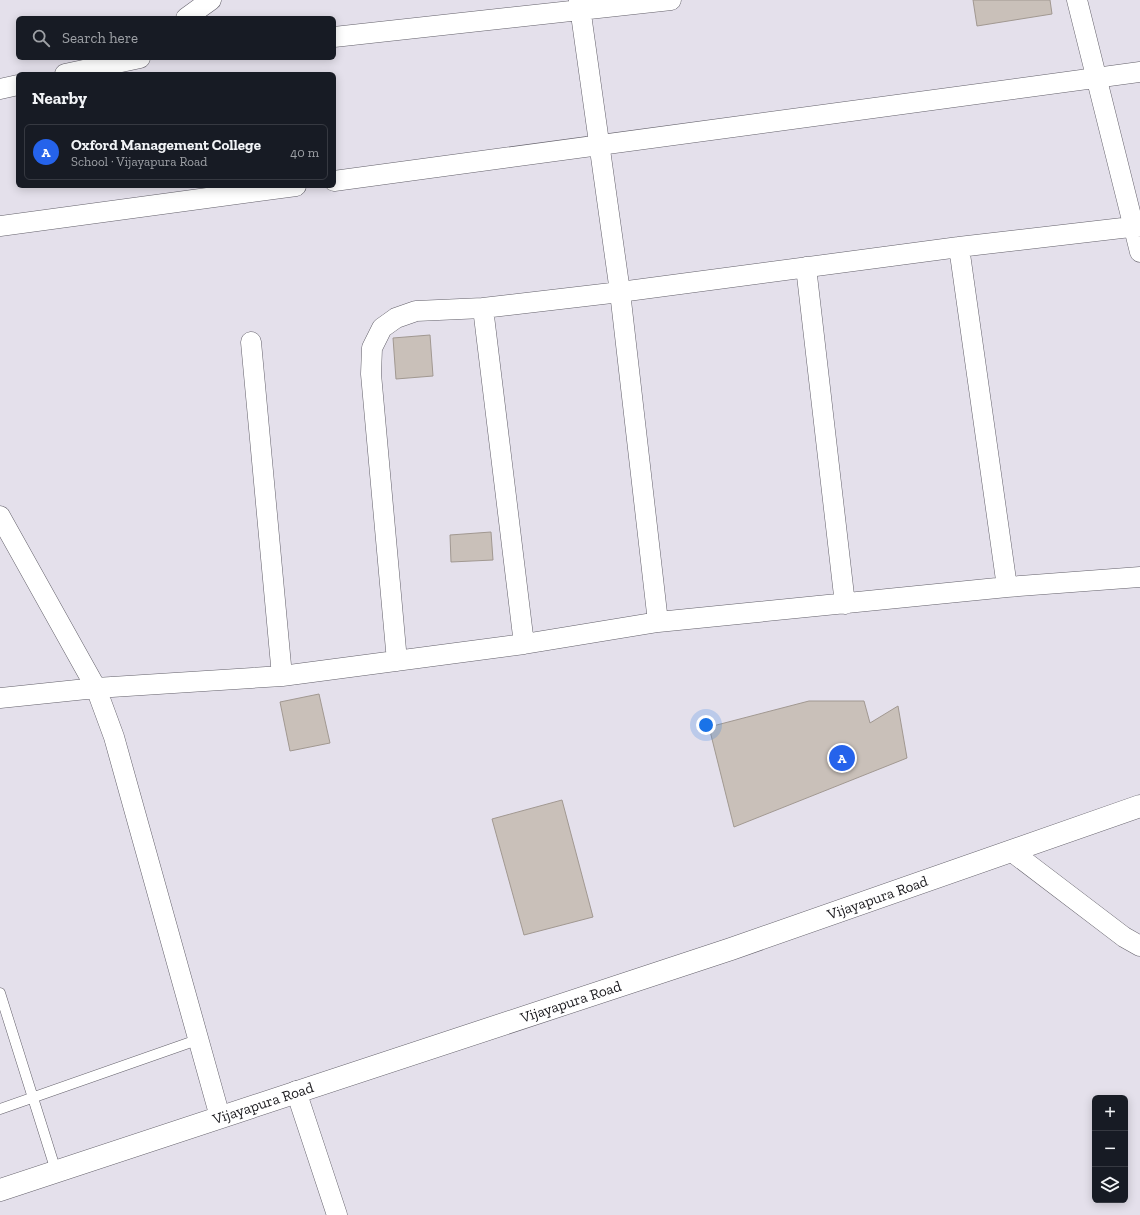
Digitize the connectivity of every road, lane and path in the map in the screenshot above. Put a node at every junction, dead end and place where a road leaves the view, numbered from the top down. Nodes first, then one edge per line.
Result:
1 (211, 0) edge
2 (671, 0) edge
3 (1077, 0) edge
4 (580, 5) edge
5 (189, 16) edge
6 (336, 37) edge
7 (124, 60) edge
8 (74, 72) edge
9 (1140, 72) edge
10 (1097, 78) junction
11 (16, 85) edge
12 (0, 89) edge
13 (600, 145) junction
14 (336, 181) edge
15 (281, 188) edge
16 (0, 226) edge
17 (1137, 226) edge
18 (959, 247) junction
19 (1140, 252) edge
20 (806, 267) junction
21 (620, 292) junction
22 (482, 308) junction
23 (251, 342) dead end
24 (0, 516) edge
25 (1140, 577) edge
26 (1008, 587) junction
27 (845, 604) junction
28 (658, 622) junction
29 (524, 644) junction
30 (397, 661) junction
31 (282, 676) junction
32 (96, 688) junction
33 (0, 698) edge
34 (1140, 806) edge
35 (1011, 851) junction
36 (1140, 946) edge
37 (0, 993) edge
38 (197, 1040) junction
39 (296, 1091) junction
40 (33, 1098) junction
41 (0, 1109) edge
42 (220, 1116) junction
43 (56, 1171) junction
44 (0, 1190) edge
45 (337, 1215) edge

1 - 5 street
2 - 4 street
3 - 10 street
4 - 6 street
4 - 13 street
7 - 8 street
9 - 10 street
10 - 13 street
10 - 17 street
11 - 12 street
13 - 14 street
13 - 21 street
15 - 16 street
17 - 18 street
17 - 19 street
18 - 20 street
18 - 26 street
20 - 21 street
20 - 27 street
21 - 22 street
21 - 28 street
22 - 29 street
22 - 30 street
23 - 31 street
24 - 32 street
25 - 26 street
26 - 27 street
27 - 28 street
28 - 29 street
29 - 30 street
30 - 31 street
31 - 32 street
32 - 33 street
32 - 38 street
34 - 35 main road, Vijayapura Road
35 - 36 street
35 - 39 main road, Vijayapura Road
37 - 40 lane
38 - 40 lane
38 - 42 street
39 - 42 main road, Vijayapura Road
39 - 45 street
40 - 41 lane
40 - 43 lane
42 - 43 main road, Vijayapura Road
43 - 44 main road, Vijayapura Road

